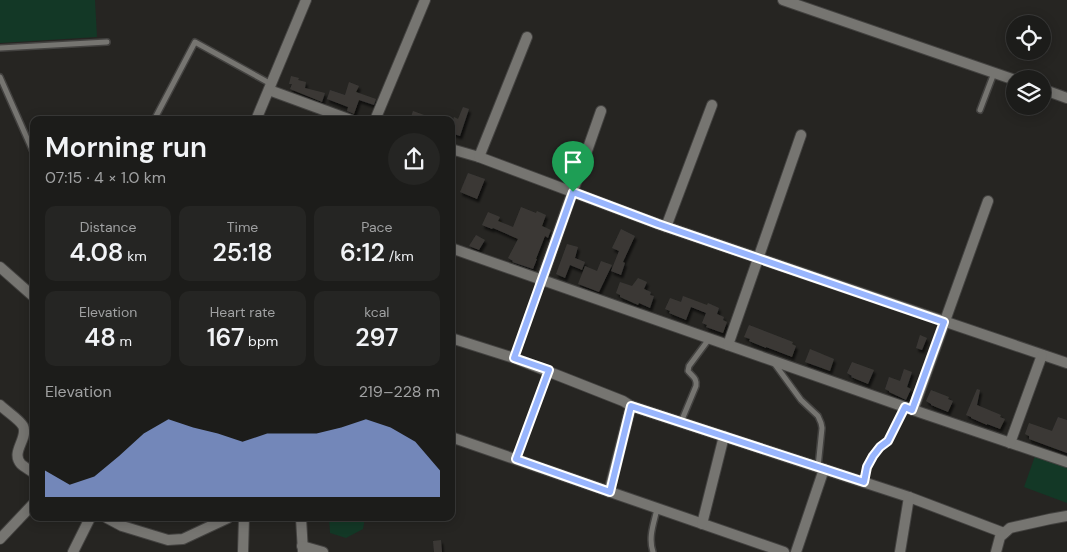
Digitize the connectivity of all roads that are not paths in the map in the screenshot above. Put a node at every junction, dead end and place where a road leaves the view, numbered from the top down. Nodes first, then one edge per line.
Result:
1 (306, 0) edge
2 (425, 0) edge
3 (783, 0) edge
4 (527, 37) dead end
5 (107, 42) dead end
6 (0, 48) edge
7 (994, 72) junction
8 (0, 77) edge
9 (1006, 77) edge
10 (270, 87) junction
11 (1051, 93) edge
12 (1067, 98) edge
13 (712, 105) dead end
14 (980, 110) dead end
15 (601, 112) dead end
16 (156, 116) edge
17 (258, 116) edge
18 (341, 116) edge
19 (377, 116) edge
20 (801, 135) dead end
21 (30, 145) edge
22 (455, 150) edge
23 (479, 157) junction
24 (573, 192) junction
25 (988, 201) dead end
26 (666, 227) junction
27 (455, 249) edge
28 (758, 258) junction
29 (0, 267) edge
30 (542, 279) junction
31 (30, 293) edge
32 (944, 322) junction
33 (709, 338) junction
34 (455, 339) edge
35 (728, 345) junction
36 (1042, 355) junction
37 (514, 358) junction
38 (772, 361) junction
39 (1067, 364) edge
40 (549, 370) junction
41 (0, 405) edge
42 (631, 406) junction
43 (909, 409) junction
44 (681, 422) junction
45 (724, 436) junction
46 (455, 438) edge
47 (1010, 443) junction
48 (516, 459) junction
49 (1067, 462) edge
50 (821, 468) junction
51 (30, 470) edge
52 (864, 482) junction
53 (610, 492) junction
54 (909, 497) junction
55 (30, 507) edge
56 (657, 508) junction
57 (1067, 516) edge
58 (88, 521) edge
59 (113, 521) edge
60 (222, 521) edge
61 (244, 521) edge
62 (300, 521) edge
63 (702, 524) junction
64 (1004, 533) junction
65 (0, 539) edge
66 (302, 549) edge
67 (73, 552) edge
68 (243, 552) edge
69 (322, 552) edge
70 (653, 552) edge
71 (784, 552) edge
72 (796, 552) edge
73 (900, 552) edge
74 (996, 552) edge

1 - 10 street
2 - 19 street
3 - 7 street
4 - 23 street
5 - 6 lane
7 - 9 street
7 - 14 lane
8 - 21 lane
10 - 16 lane
10 - 17 street
10 - 18 street
11 - 12 street
13 - 26 street
15 - 24 street
20 - 28 street
22 - 23 street
23 - 24 street
24 - 26 street
24 - 30 street
25 - 32 street
26 - 28 street
27 - 30 street
28 - 32 street
28 - 35 street
29 - 31 street
30 - 33 street
30 - 37 lane
32 - 36 street
32 - 43 street
33 - 35 street
33 - 44 lane
34 - 37 street
35 - 38 street
36 - 39 street
36 - 47 street
37 - 40 street
38 - 43 street
38 - 50 lane
40 - 42 street
40 - 48 lane
41 - 51 street
42 - 44 street
42 - 53 street
43 - 47 street
43 - 52 lane
44 - 45 street
45 - 50 street
45 - 63 street
46 - 48 street
47 - 49 street
48 - 53 street
50 - 52 street
50 - 72 street
52 - 54 street
53 - 56 street
54 - 64 street
54 - 73 street
55 - 65 street
56 - 63 street
56 - 70 lane
57 - 64 street
58 - 67 street
59 - 60 street
61 - 68 street
62 - 66 street
63 - 71 street
64 - 74 street
66 - 69 street

